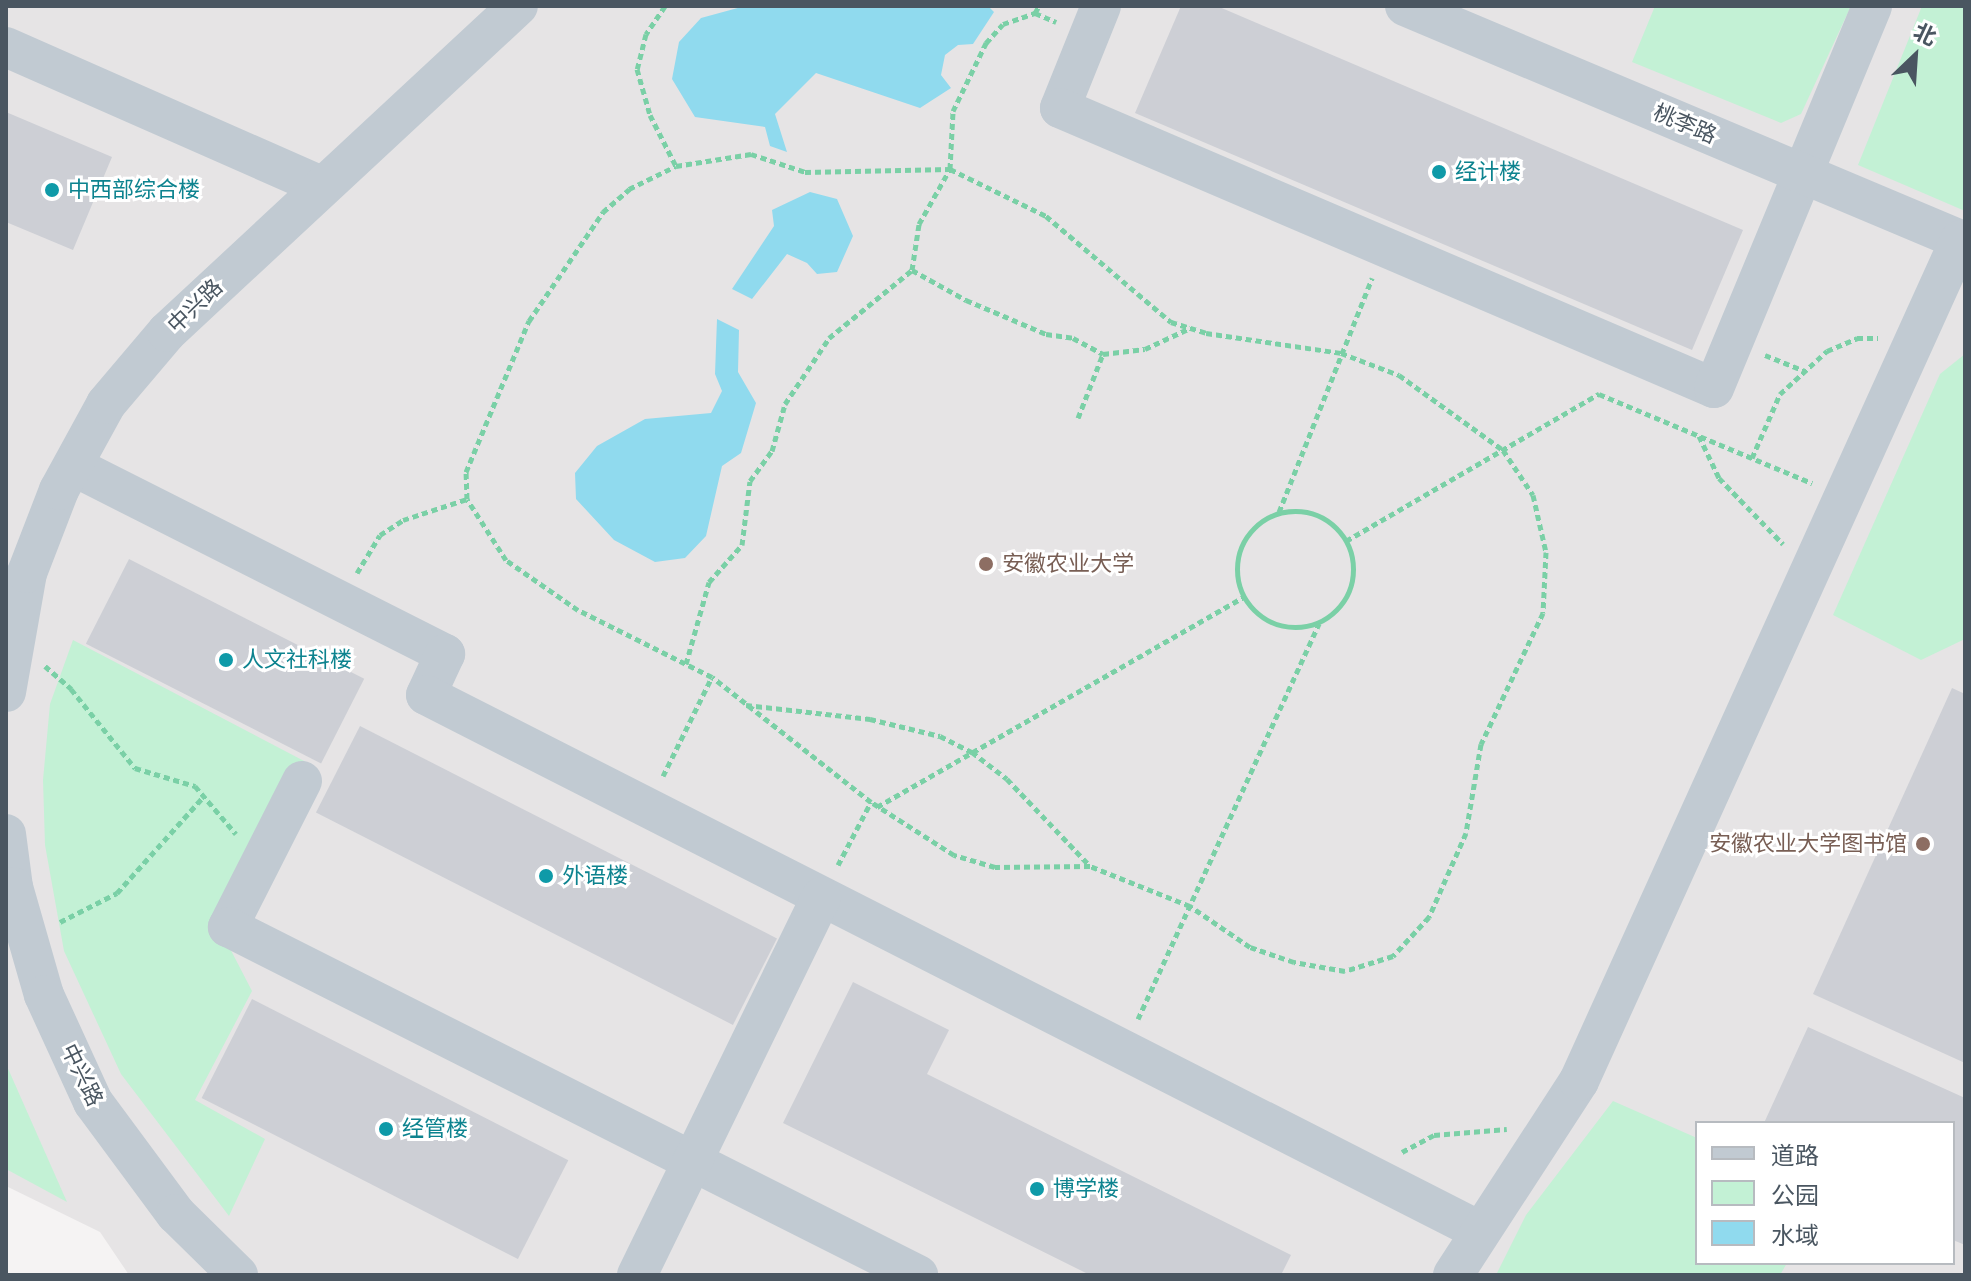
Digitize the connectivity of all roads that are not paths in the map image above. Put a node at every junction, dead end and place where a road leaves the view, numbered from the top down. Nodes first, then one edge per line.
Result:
1 (518, 6) edge
2 (1101, 6) edge
3 (1405, 6) edge
4 (1872, 6) edge
5 (6, 47) edge
6 (1802, 172) junction
7 (321, 186) junction
8 (1963, 241) edge
9 (73, 466) junction
10 (6, 692) edge
11 (302, 781) dead end
12 (6, 834) edge
13 (821, 898) junction
14 (692, 1163) junction
15 (1478, 1230) junction
16 (238, 1275) edge
17 (637, 1275) edge
18 (918, 1275) edge
19 (1453, 1275) edge

1 - 7 street, 中兴路
2 - 6 street
3 - 6 street, 桃李路
4 - 6 street
5 - 7 street
6 - 8 street, 桃李路
7 - 9 street, 中兴路
8 - 15 street
9 - 10 street, 中兴路
9 - 13 street
11 - 14 street
12 - 16 street, 中兴路
13 - 14 street
13 - 15 street
14 - 17 street
14 - 18 street
15 - 19 street

